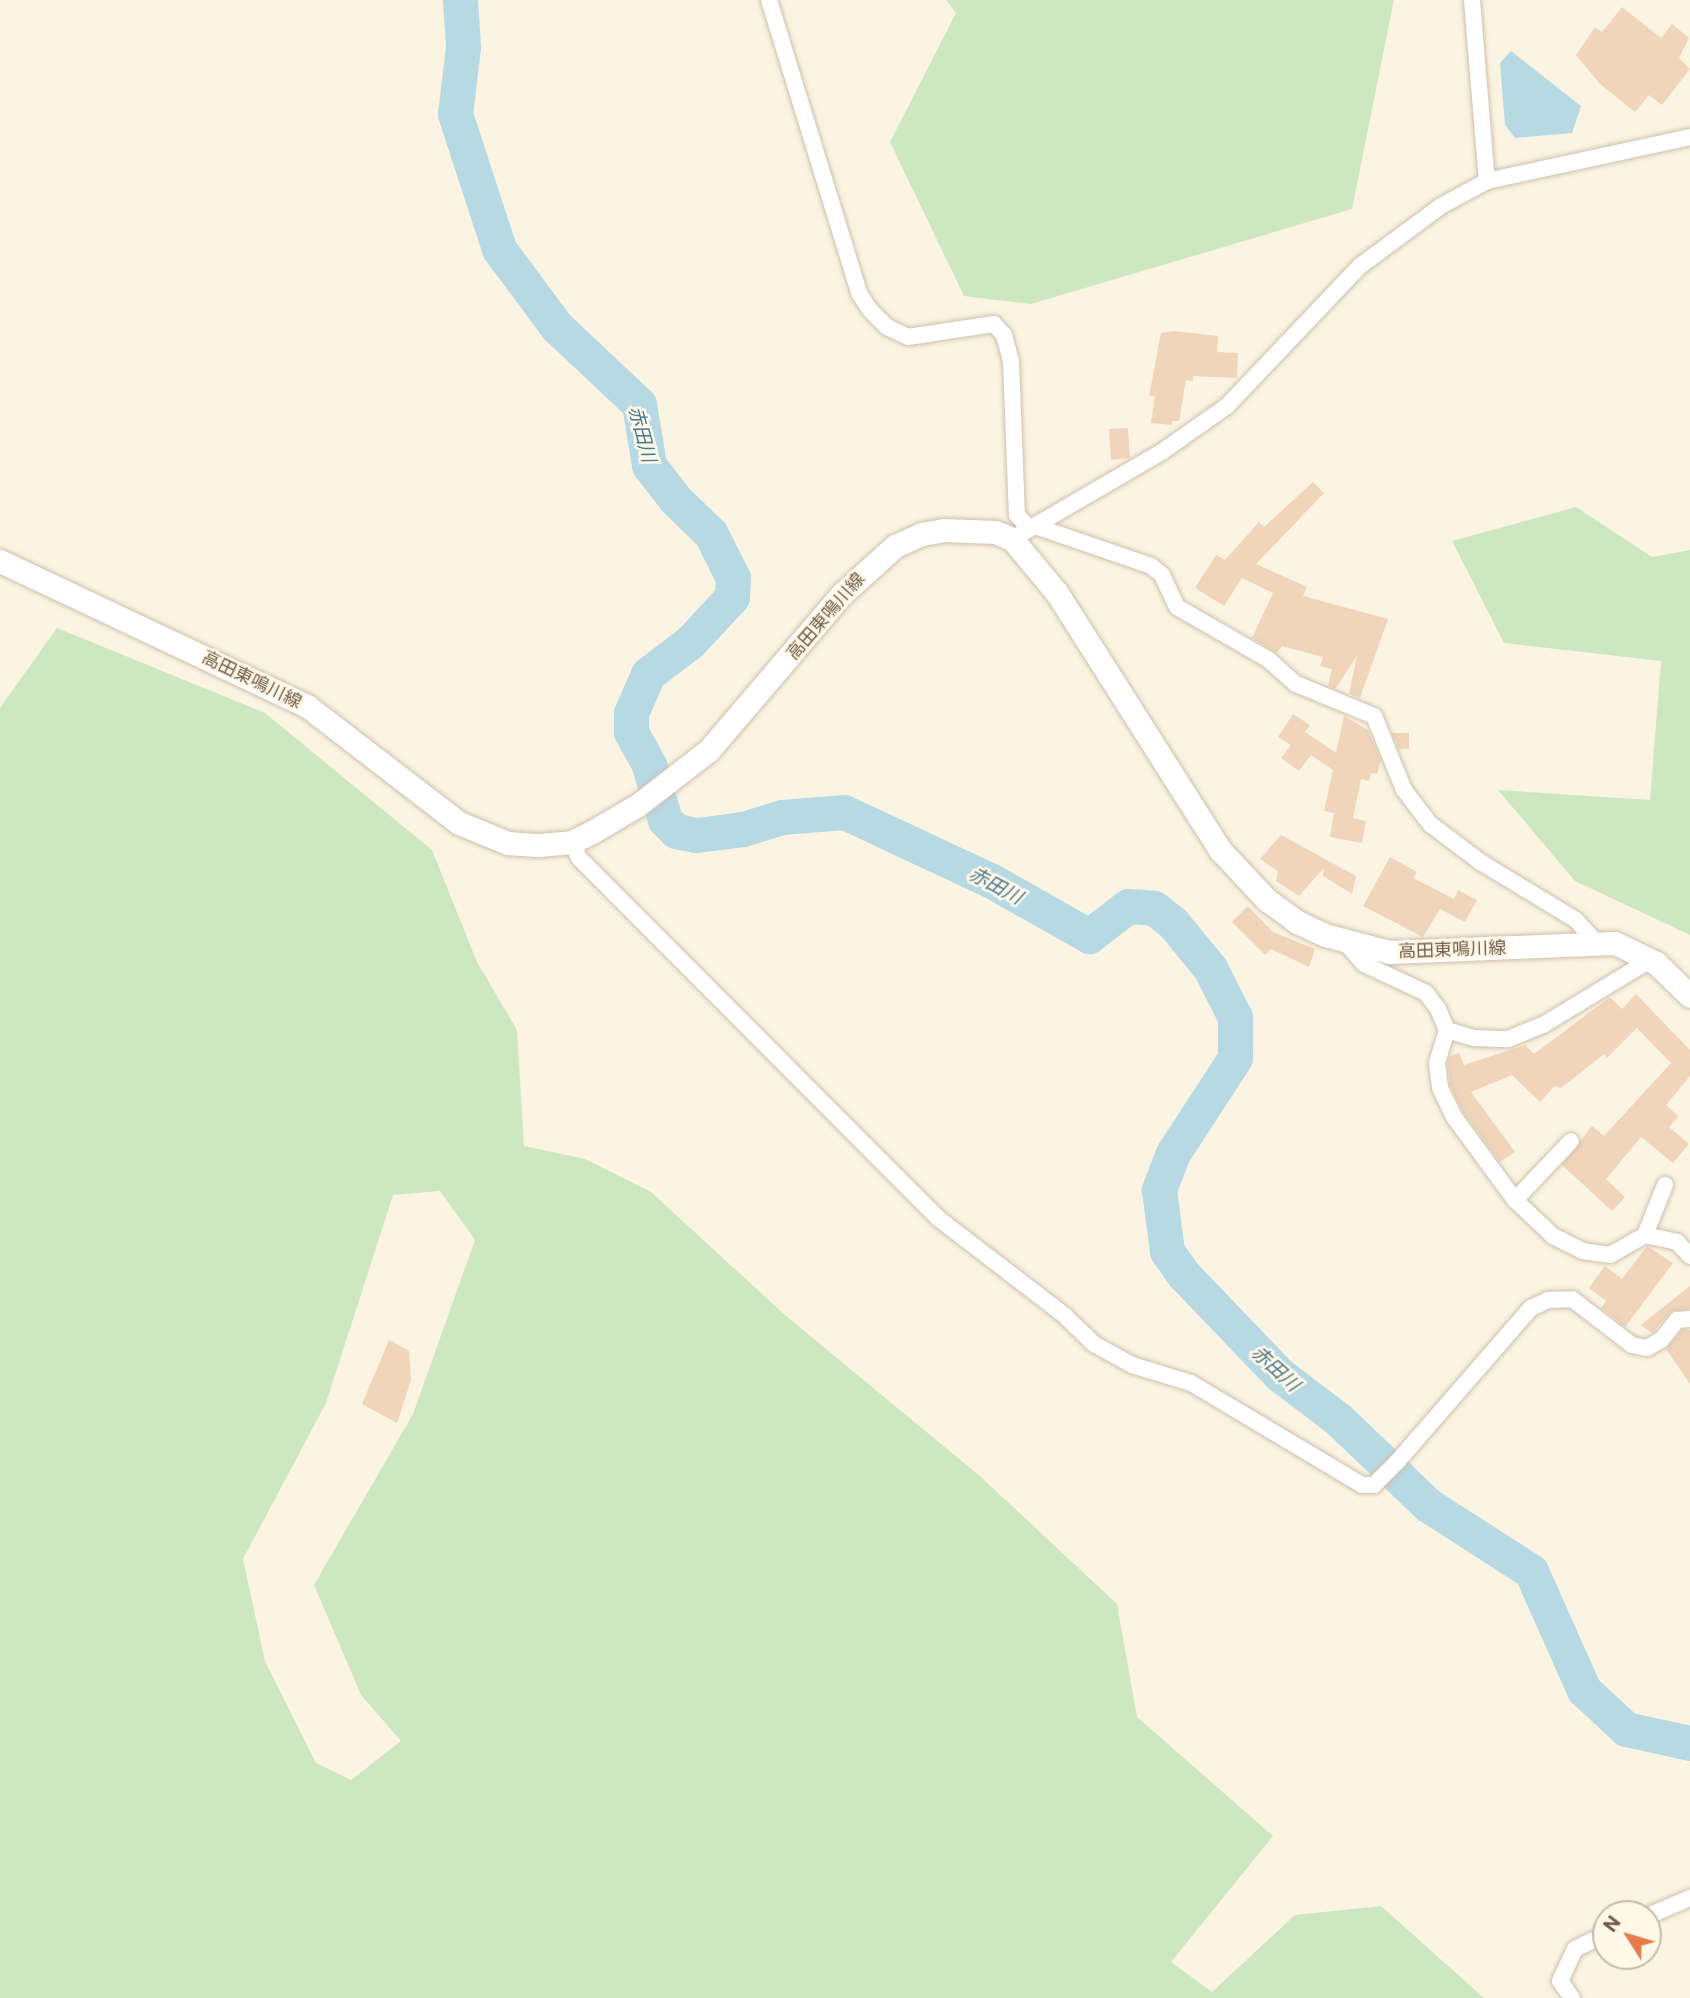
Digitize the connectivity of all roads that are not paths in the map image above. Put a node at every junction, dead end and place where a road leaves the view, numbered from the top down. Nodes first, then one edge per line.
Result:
1 (769, 0) edge
2 (1472, 0) edge
3 (1690, 137) edge
4 (1487, 181) junction
5 (1026, 532) junction
6 (0, 561) edge
7 (572, 842) junction
8 (1594, 940) junction
9 (1345, 942) junction
10 (1650, 960) junction
11 (1690, 996) edge
12 (1447, 1030) junction
13 (1571, 1141) dead end
14 (1665, 1185) dead end
15 (1515, 1200) junction
16 (1645, 1235) junction
17 (1690, 1256) edge
18 (1690, 1320) edge
19 (1690, 1898) edge
20 (1662, 1910) edge
21 (1592, 1940) edge
22 (1572, 1998) edge

1 - 5 street
2 - 4 street
3 - 4 street
4 - 5 street
5 - 7 main road, 高田東鳴川線
5 - 8 street
5 - 9 main road, 高田東鳴川線
6 - 7 main road, 高田東鳴川線
7 - 18 street
8 - 9 main road, 高田東鳴川線
8 - 10 main road, 高田東鳴川線
9 - 12 street
10 - 11 main road, 高田東鳴川線
10 - 12 street
12 - 15 street
13 - 15 street
14 - 16 street
15 - 16 street
16 - 17 street
19 - 20 street
21 - 22 street

